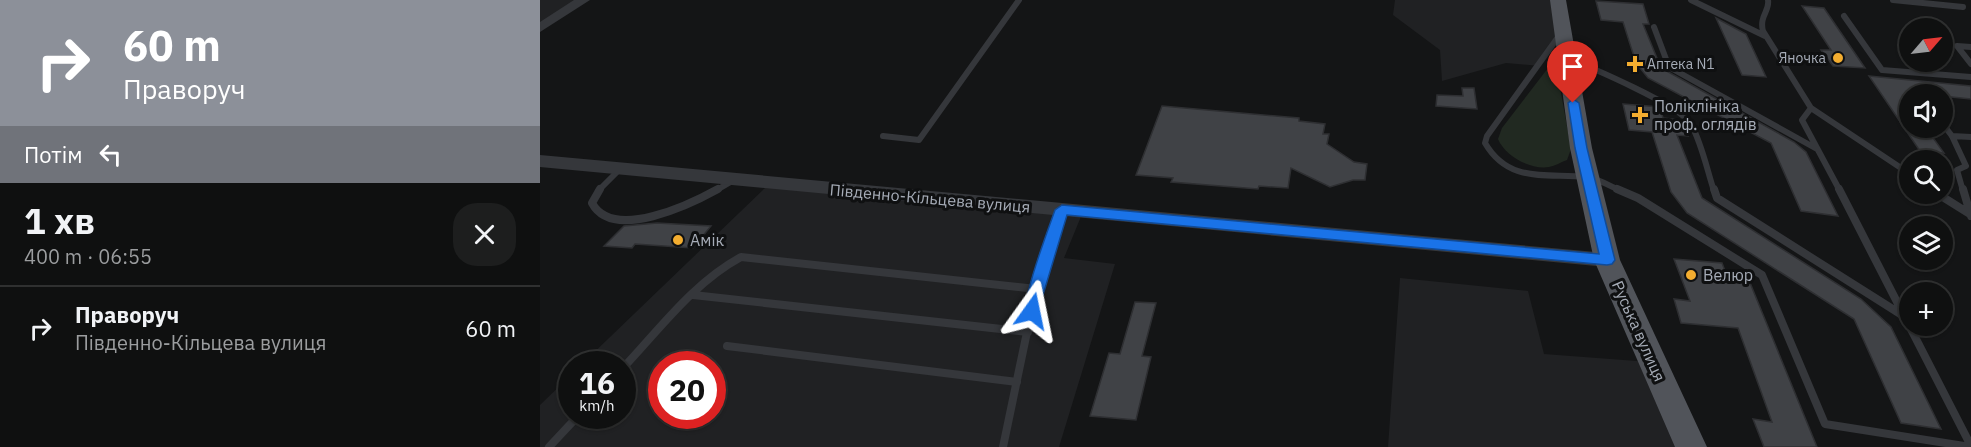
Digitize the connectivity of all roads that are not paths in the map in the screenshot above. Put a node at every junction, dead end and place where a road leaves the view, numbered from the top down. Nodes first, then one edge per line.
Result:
1 (583, 0) edge
2 (1019, 0) edge
3 (1558, 0) edge
4 (1691, 0) edge
5 (1768, 0) edge
6 (1893, 0) edge
7 (1963, 7) dead end
8 (1844, 16) dead end
9 (1654, 27) dead end
10 (540, 28) edge
11 (1563, 30) junction
12 (1765, 36) junction
13 (1971, 47) edge
14 (1566, 58) junction
15 (1971, 64) edge
16 (1971, 77) edge
17 (1811, 108) junction
18 (883, 136) dead end
19 (1953, 136) edge
20 (1971, 137) edge
21 (1953, 138) edge
22 (1819, 149) junction
23 (540, 161) edge
24 (1899, 167) edge
25 (1969, 167) edge
26 (620, 169) junction
27 (1588, 177) junction
28 (734, 180) junction
29 (1953, 204) edge
30 (1062, 210) junction
31 (1970, 215) edge
32 (1607, 260) junction
33 (1036, 290) junction
34 (693, 295) junction
35 (1899, 306) edge
36 (1899, 313) edge
37 (1028, 332) junction
38 (1914, 336) edge
39 (727, 346) dead end
40 (636, 354) edge
41 (1017, 382) junction
42 (566, 429) edge
43 (1971, 446) edge
44 (549, 447) edge
45 (1003, 447) edge
46 (1691, 447) edge

1 - 10 street
2 - 18 lane
3 - 11 main road, Руська вулиця
4 - 12 lane
5 - 12 lane
6 - 7 lane
8 - 16 lane
9 - 22 lane
11 - 14 main road, Руська вулиця
11 - 27 lane
12 - 17 lane
13 - 15 lane
14 - 27 main road, Руська вулиця
14 - 36 lane
17 - 22 lane
17 - 24 lane
19 - 20 lane
21 - 25 lane
22 - 35 lane
23 - 26 street, Південно-Кільцева вулиця
25 - 31 lane
26 - 28 street, Південно-Кільцева вулиця
26 - 28 lane
27 - 32 main road, Руська вулиця
27 - 43 lane
28 - 30 street, Південно-Кільцева вулиця
29 - 31 lane
30 - 32 street, Південно-Кільцева вулиця
30 - 33 lane
32 - 46 main road, Руська вулиця
33 - 34 lane
33 - 37 lane
34 - 37 lane
34 - 40 lane
37 - 41 lane
38 - 43 lane
39 - 41 lane
41 - 45 lane
42 - 44 lane

